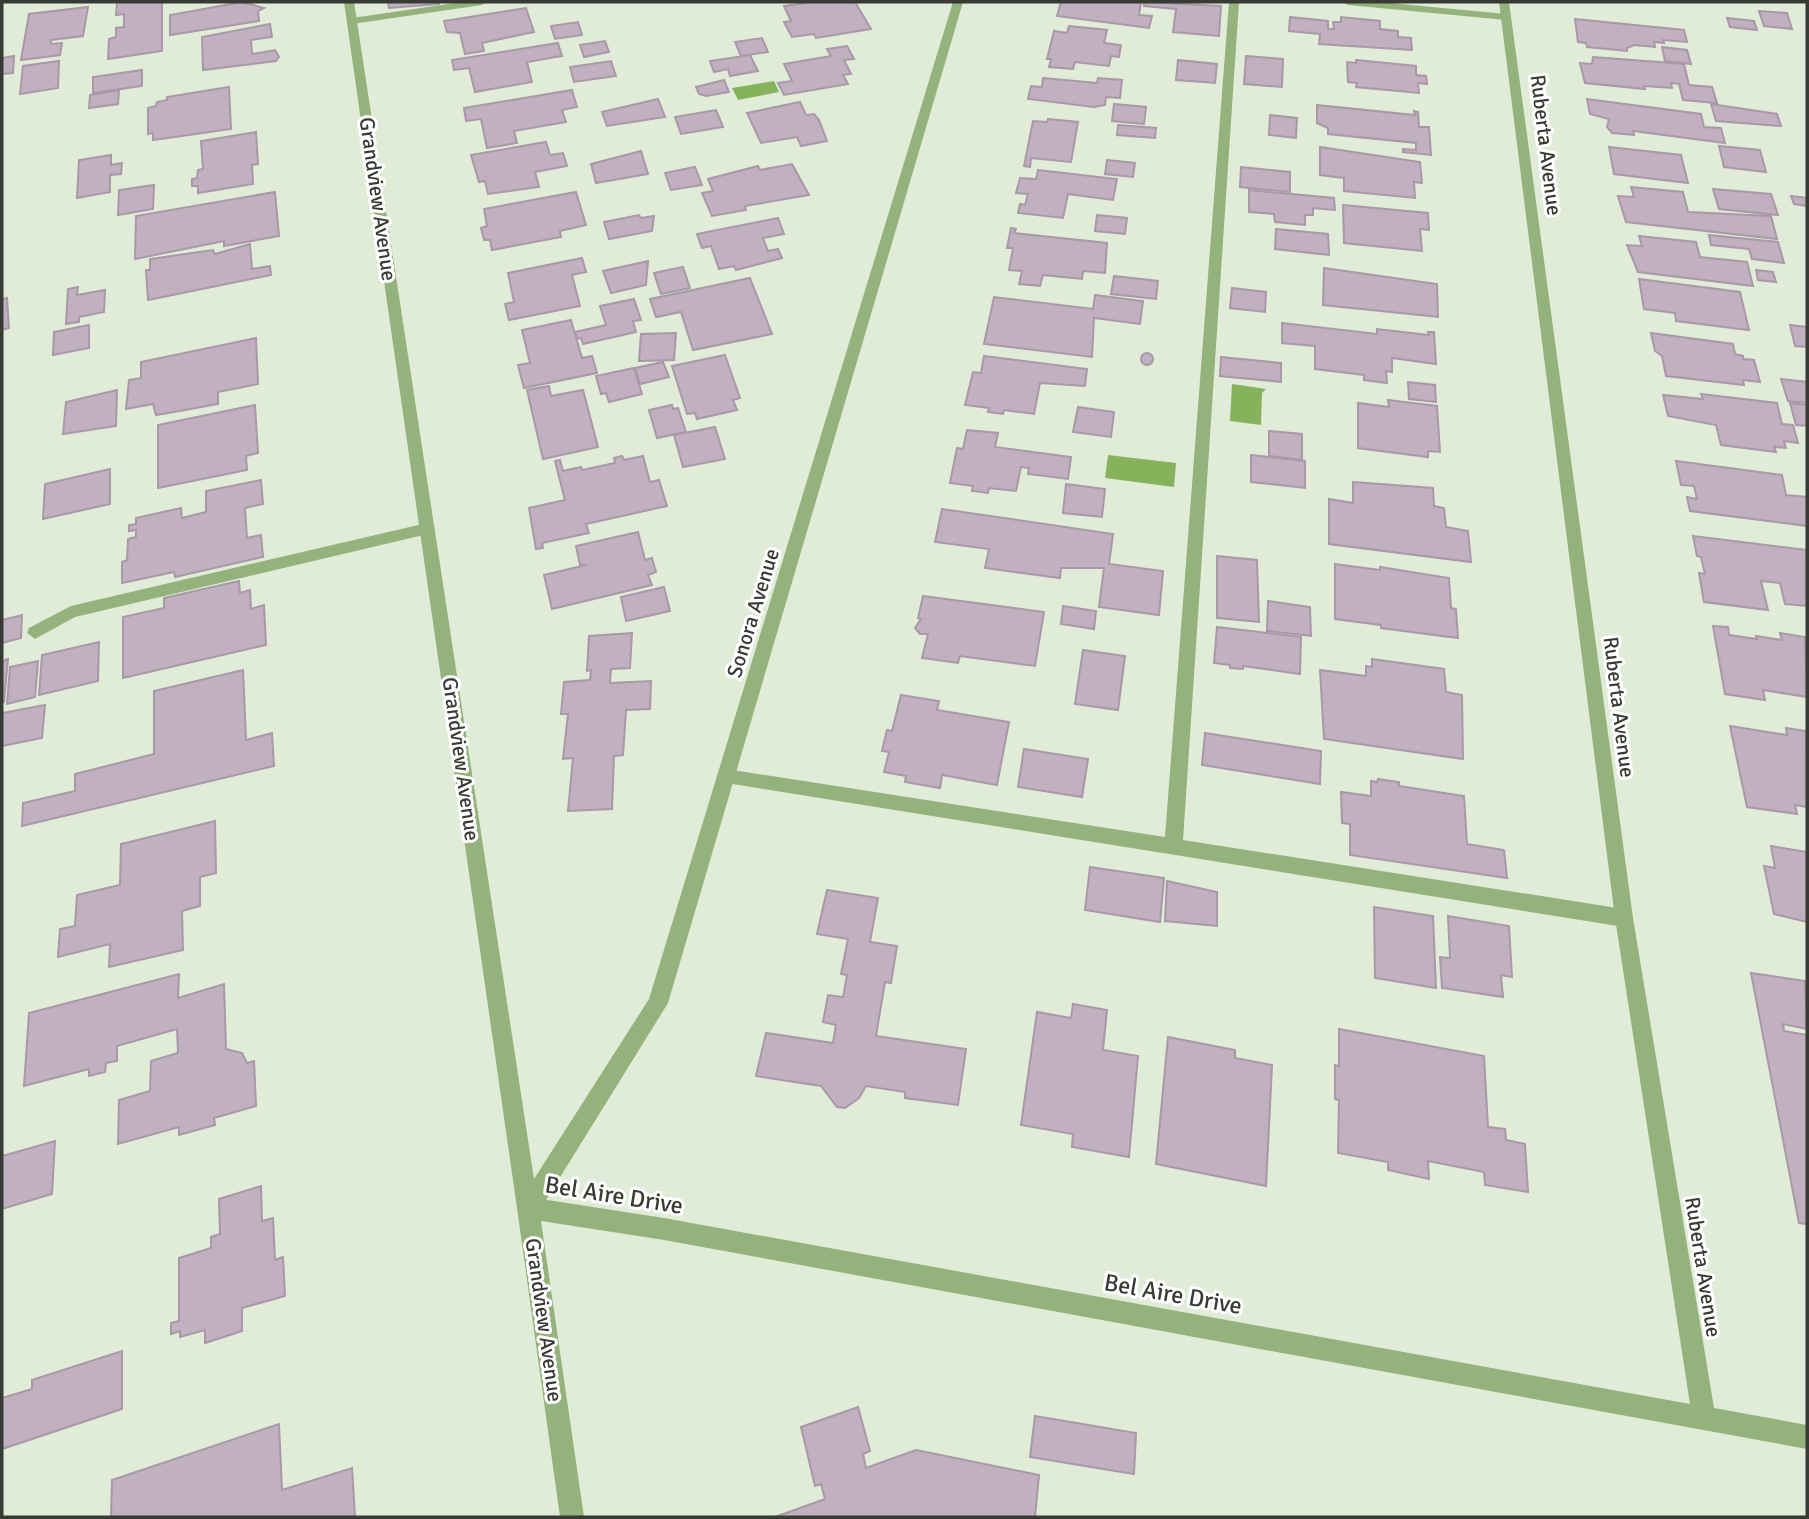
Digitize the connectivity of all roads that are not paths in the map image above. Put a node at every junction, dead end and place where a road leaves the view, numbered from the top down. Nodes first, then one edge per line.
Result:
1 (349, 2) edge
2 (482, 2) edge
3 (958, 2) edge
4 (1234, 2) edge
5 (1348, 2) edge
6 (1505, 10) edge
7 (352, 21) junction
8 (427, 529) junction
9 (35, 633) dead end
10 (726, 776) junction
11 (1173, 847) junction
12 (1624, 918) junction
13 (528, 1208) junction
14 (1704, 1416) junction
15 (1807, 1437) edge
16 (572, 1517) edge

1 - 7 street, Grandview Avenue
2 - 7 street
3 - 10 street, Sonora Avenue
4 - 11 street
5 - 6 street
6 - 12 street, Ruberta Avenue
7 - 8 street, Grandview Avenue
8 - 9 street
8 - 13 street, Grandview Avenue
10 - 11 street
10 - 13 street, Sonora Avenue
11 - 12 street
12 - 14 street, Ruberta Avenue
13 - 14 street, Bel Aire Drive
13 - 16 street, Grandview Avenue
14 - 15 street, Bel Aire Drive

